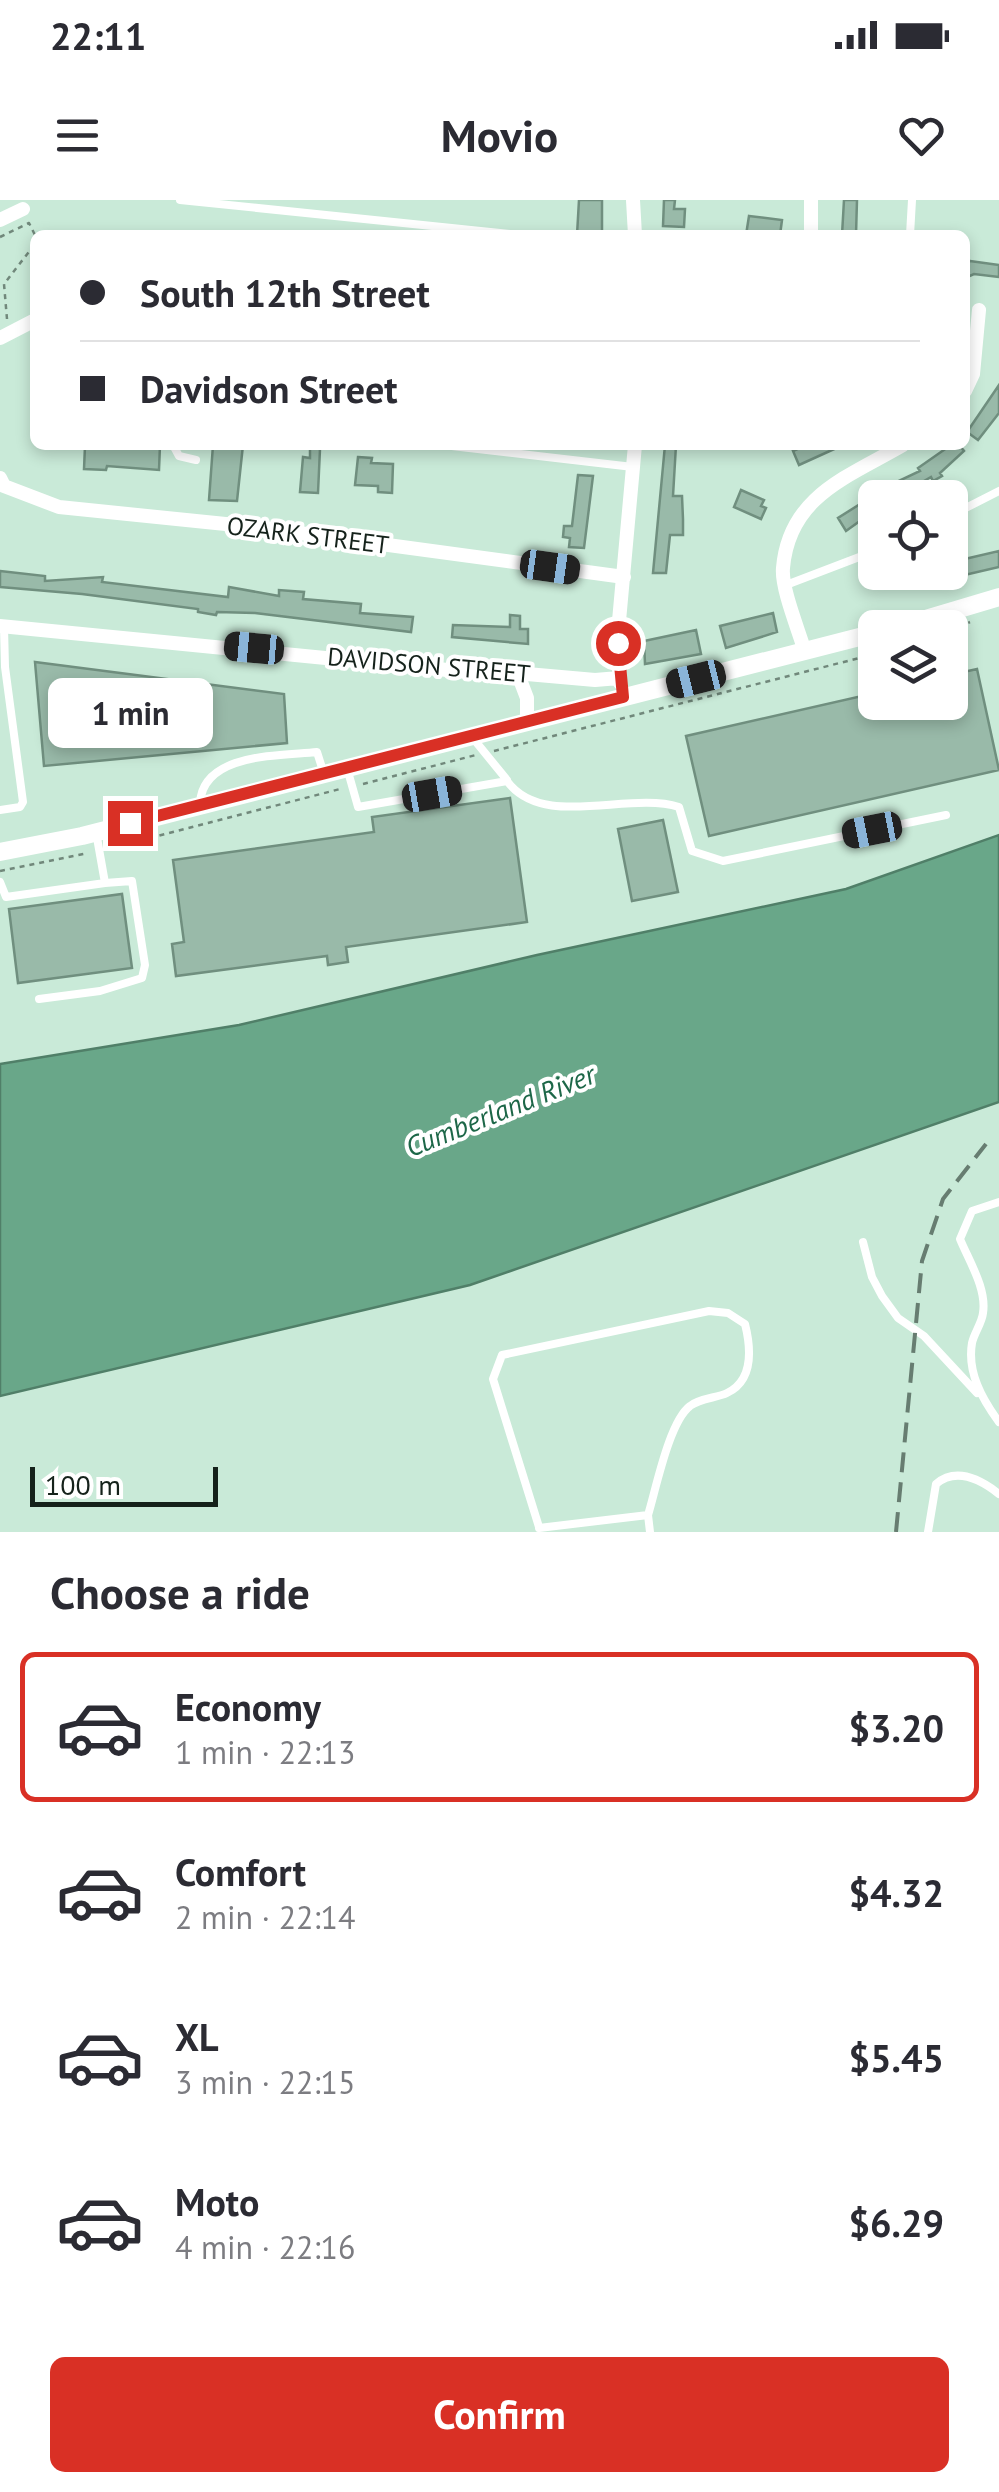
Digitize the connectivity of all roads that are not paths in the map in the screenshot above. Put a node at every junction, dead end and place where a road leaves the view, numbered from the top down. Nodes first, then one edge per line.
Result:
1 (180, 200) edge
2 (632, 200) edge
3 (812, 200) edge
4 (912, 200) edge
5 (23, 209) dead end
6 (0, 220) edge
7 (471, 230) edge
8 (635, 230) edge
9 (812, 230) edge
10 (910, 230) edge
11 (980, 310) dead end
12 (30, 323) edge
13 (0, 338) edge
14 (970, 380) edge
15 (176, 450) edge
16 (486, 450) edge
17 (635, 450) edge
18 (894, 450) edge
19 (196, 460) dead end
20 (634, 467) junction
21 (0, 478) edge
22 (999, 492) edge
23 (968, 507) edge
24 (858, 557) edge
25 (624, 577) junction
26 (786, 585) junction
27 (999, 597) edge
28 (955, 610) edge
29 (2, 626) edge
30 (858, 638) edge
31 (805, 652) junction
32 (520, 677) junction
33 (619, 678) junction
34 (4, 679) edge
35 (623, 697) junction
36 (528, 723) junction
37 (472, 737) junction
38 (324, 774) junction
39 (350, 778) junction
40 (507, 780) junction
41 (200, 806) junction
42 (0, 810) edge
43 (946, 815) dead end
44 (97, 841) junction
45 (0, 852) edge
46 (0, 882) edge
47 (105, 883) junction
48 (39, 999) dead end
49 (999, 1202) edge
50 (863, 1242) dead end
51 (980, 1397) junction
52 (999, 1422) edge
53 (999, 1494) edge
54 (648, 1515) junction
55 (574, 1528) edge
56 (539, 1530) edge
57 (650, 1532) edge
58 (928, 1532) edge

1 - 7 lane
2 - 8 street
3 - 9 street
4 - 10 lane
5 - 6 street
11 - 14 street
12 - 13 street
15 - 19 lane
16 - 20 lane
17 - 20 street
18 - 26 street
20 - 25 street
21 - 25 street, OZARK STREET
22 - 23 lane
24 - 26 lane
25 - 33 street
26 - 31 street
27 - 28 street
29 - 32 street, DAVIDSON STREET
29 - 34 lane
30 - 31 street, DAVIDSON STREET
31 - 35 street, DAVIDSON STREET
32 - 33 street, DAVIDSON STREET
32 - 36 street
33 - 35 street
34 - 42 lane
35 - 36 street, DAVIDSON STREET
36 - 37 street, DAVIDSON STREET
37 - 39 street, DAVIDSON STREET
37 - 40 lane
38 - 39 street, DAVIDSON STREET
38 - 41 street, DAVIDSON STREET
38 - 41 lane
39 - 40 lane
40 - 43 lane
41 - 44 street, DAVIDSON STREET
44 - 45 street, DAVIDSON STREET
44 - 47 lane
46 - 47 lane
47 - 48 lane
49 - 51 lane
50 - 51 lane
51 - 52 lane
53 - 58 lane
54 - 55 lane
54 - 56 lane
54 - 57 lane
55 - 56 lane

